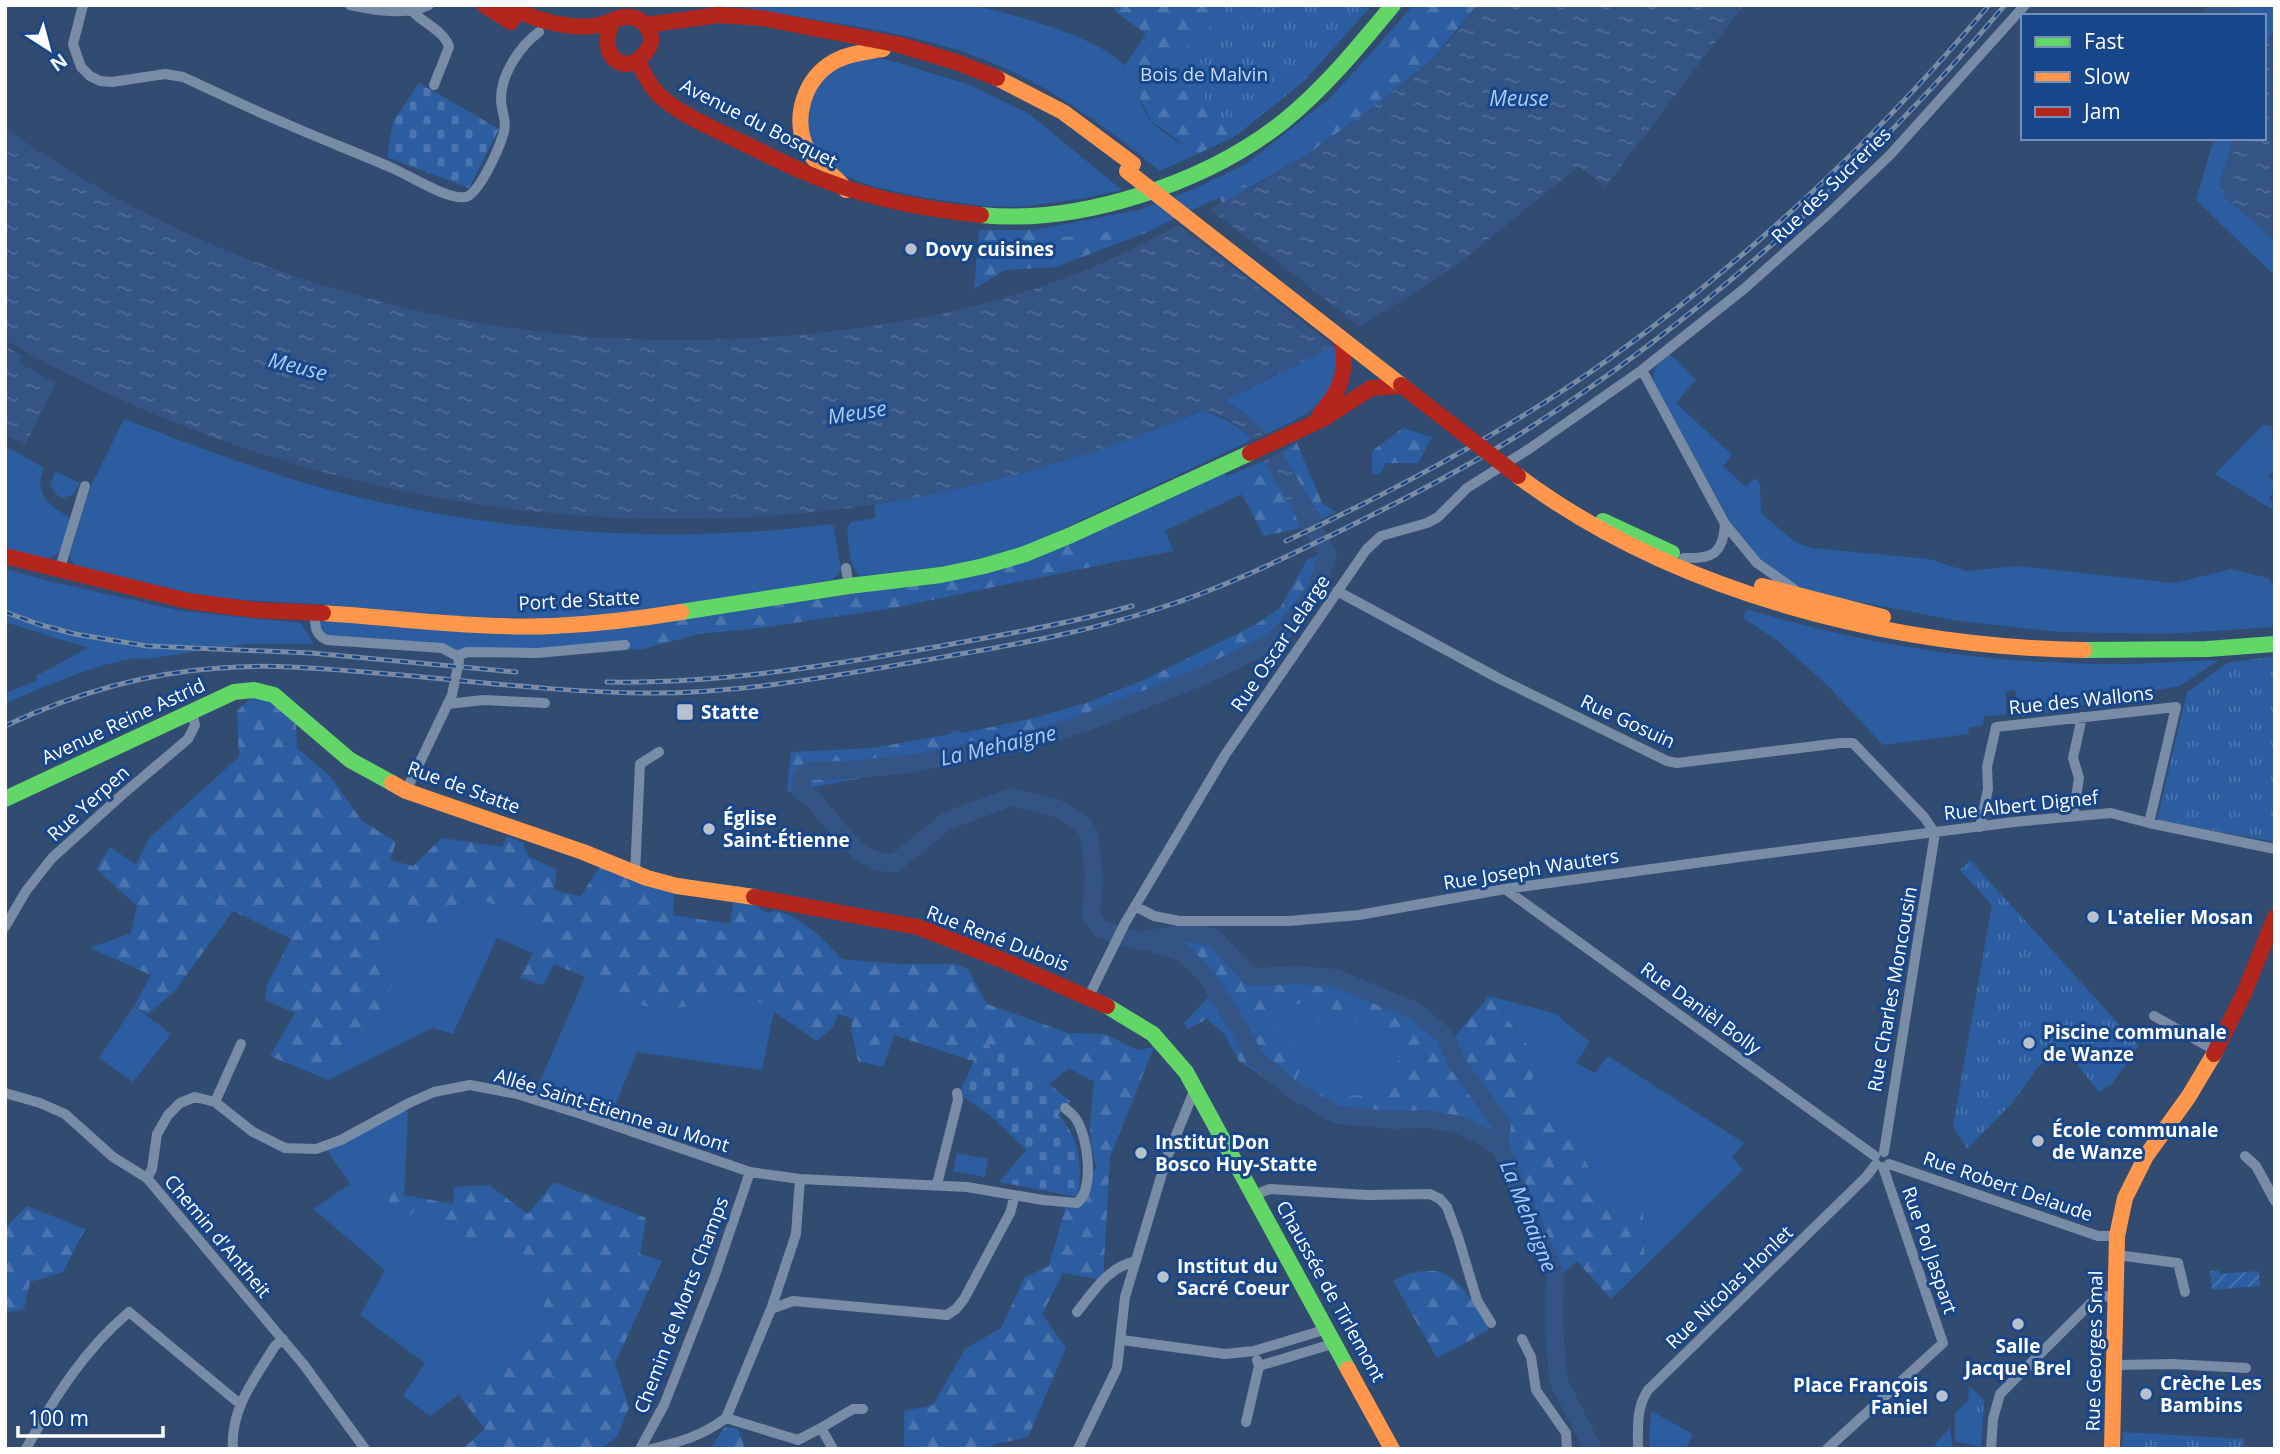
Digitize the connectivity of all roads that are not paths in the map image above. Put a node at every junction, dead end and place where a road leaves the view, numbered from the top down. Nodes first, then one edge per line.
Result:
1 (83, 5) edge
2 (350, 5) edge
3 (429, 5) edge
4 (485, 5) edge
5 (503, 5) edge
6 (1393, 5) edge
7 (2025, 5) edge
8 (412, 7) edge
9 (612, 22) junction
10 (646, 24) junction
11 (539, 32) junction
12 (605, 46) junction
13 (650, 48) junction
14 (883, 49) junction
15 (638, 62) junction
16 (434, 85) dead end
17 (1130, 168) junction
18 (846, 190) junction
19 (1341, 338) junction
20 (1375, 359) junction
21 (1346, 369) junction
22 (1642, 370) junction
23 (1402, 386) junction
24 (1310, 424) junction
25 (1529, 449) joint
26 (1520, 473) junction
27 (85, 486) dead end
28 (1725, 524) junction
29 (5, 556) edge
30 (1684, 558) junction
31 (846, 568) dead end
32 (59, 571) junction
33 (849, 586) junction
34 (1337, 591) junction
35 (1814, 601) junction
36 (315, 612) junction
37 (2275, 634) edge
38 (2275, 644) edge
39 (625, 645) dead end
40 (457, 656) junction
41 (261, 689) joint
42 (545, 703) dead end
43 (447, 704) junction
44 (192, 712) junction
45 (2082, 716) junction
46 (659, 752) dead end
47 (406, 791) junction
48 (5, 799) edge
49 (2073, 816) junction
50 (2149, 823) junction
51 (1980, 827) junction
52 (1935, 833) junction
53 (2275, 849) edge
54 (635, 874) junction
55 (1505, 889) junction
56 (1135, 906) junction
57 (2275, 918) edge
58 (5, 927) edge
59 (1088, 996) junction
60 (2154, 1016) dead end
61 (241, 1044) dead end
62 (2216, 1051) junction
63 (5, 1093) edge
64 (957, 1093) dead end
65 (1199, 1093) junction
66 (215, 1102) junction
67 (1065, 1108) dead end
68 (1232, 1154) joint
69 (2245, 1156) dead end
70 (1881, 1161) junction
71 (750, 1172) junction
72 (147, 1178) junction
73 (800, 1179) junction
74 (937, 1184) junction
75 (1015, 1195) junction
76 (1254, 1195) junction
77 (2275, 1200) edge
78 (2117, 1236) junction
79 (2117, 1255) junction
80 (1136, 1261) junction
81 (781, 1280) junction
82 (2185, 1292) dead end
83 (2117, 1297) junction
84 (793, 1301) junction
85 (771, 1309) junction
86 (1077, 1312) dead end
87 (1491, 1323) dead end
88 (1331, 1336) junction
89 (283, 1339) junction
90 (1522, 1339) dead end
91 (1122, 1340) junction
92 (1254, 1351) junction
93 (2116, 1364) junction
94 (1259, 1366) junction
95 (2246, 1368) dead end
96 (240, 1404) junction
97 (863, 1409) dead end
98 (726, 1418) junction
99 (1246, 1422) dead end
100 (821, 1429) junction
101 (26, 1449) edge
102 (233, 1449) edge
103 (365, 1449) edge
104 (640, 1449) edge
105 (651, 1449) edge
106 (833, 1449) edge
107 (1078, 1449) edge
108 (1392, 1449) edge
109 (1567, 1449) edge
110 (1638, 1449) edge
111 (1827, 1449) edge
112 (1991, 1449) edge
113 (2112, 1449) edge

1 - 11 street
2 - 8 street
3 - 8 street
4 - 11 main road
5 - 9 main road
6 - 18 main road, Avenue du Bosquet
7 - 22 street, Rue des Sucreries
8 - 16 street
9 - 10 main road
9 - 12 main road
10 - 13 main road
10 - 17 main road
11 - 12 main road
12 - 15 main road
13 - 14 main road
13 - 15 main road
14 - 17 main road
14 - 18 main road
15 - 18 main road, Avenue du Bosquet
17 - 19 main road, bridge
17 - 20 main road
19 - 20 main road, bridge
19 - 21 main road
20 - 21 main road
20 - 23 main road, bridge
20 - 26 main road
21 - 24 main road
22 - 25 street, Rue des Sucreries
22 - 28 street
23 - 24 main road, Port de Statte
23 - 26 main road, bridge
24 - 33 main road, Port de Statte
25 - 34 street, Rue Oscar Lelarge
26 - 30 main road
26 - 38 main road
27 - 32 street
28 - 30 street
28 - 35 street
29 - 32 main road, Port de Statte
30 - 35 main road
31 - 33 street
32 - 36 main road, Port de Statte
33 - 36 main road, Port de Statte
34 - 52 street, Rue Gosuin
34 - 56 street, Rue Oscar Lelarge
35 - 37 main road
36 - 40 street
39 - 40 street
40 - 43 street
41 - 44 main road, Avenue Reine Astrid
41 - 47 main road, Rue de Statte
42 - 43 street
43 - 47 street
44 - 48 main road, Avenue Reine Astrid
44 - 58 street, Rue Yerpen
45 - 49 street
45 - 50 street, Rue des Wallons
45 - 51 street, Rue des Wallons
46 - 54 street
47 - 54 main road, Rue de Statte
49 - 50 street, Rue Albert Dignef
49 - 51 street, Rue Albert Dignef
50 - 53 street, Rue Albert Dignef
51 - 52 street, Rue Albert Dignef
52 - 55 street, Rue Joseph Wauters
52 - 70 street, Rue Charles Moncousin
54 - 59 main road, Rue René Dubois
55 - 56 street, Rue Joseph Wauters
55 - 70 street, Rue Danièl Bolly
56 - 59 street, Rue Oscar Lelarge
57 - 62 main road, Rue Georges Smal
59 - 65 main road, Rue René Dubois
60 - 62 street
61 - 66 street
62 - 78 main road, Rue Georges Smal
63 - 72 street, Chemin d'Antheit
64 - 74 street
65 - 68 main road, Rue René Dubois
65 - 80 street
66 - 71 street, Allée Saint-Etienne au Mont
66 - 72 street
67 - 75 street, Allée Saint-Etienne au Mont
68 - 76 main road, Chaussée de Tirlemont
69 - 77 street
70 - 78 street, Rue Robert Delaude
70 - 110 street, Rue Nicolas Honlet
70 - 111 street, Rue Pol Jaspart
71 - 73 street, Allée Saint-Etienne au Mont
71 - 104 street, Chemin de Morts Champs
72 - 89 street, Chemin d'Antheit
73 - 74 street, Allée Saint-Etienne au Mont
73 - 81 street
74 - 75 street, Allée Saint-Etienne au Mont
75 - 84 street
76 - 87 street
76 - 88 main road, Chaussée de Tirlemont
78 - 79 main road, Rue Georges Smal
79 - 82 street, Rue Georges Smal
79 - 83 main road, Rue Georges Smal
80 - 86 street
80 - 91 street
81 - 84 street
81 - 85 street
83 - 93 main road, Rue Georges Smal
83 - 112 street
84 - 85 street
85 - 98 street
88 - 92 street
88 - 94 street
88 - 108 main road, Chaussée de Tirlemont
89 - 96 street
89 - 103 street, Chemin d'Antheit
90 - 109 street
91 - 92 street
91 - 107 street
92 - 94 street
93 - 95 street
93 - 113 main road, Rue Georges Smal
94 - 99 street
96 - 101 street
96 - 102 street
97 - 100 street
98 - 100 street
98 - 105 street
100 - 106 street

